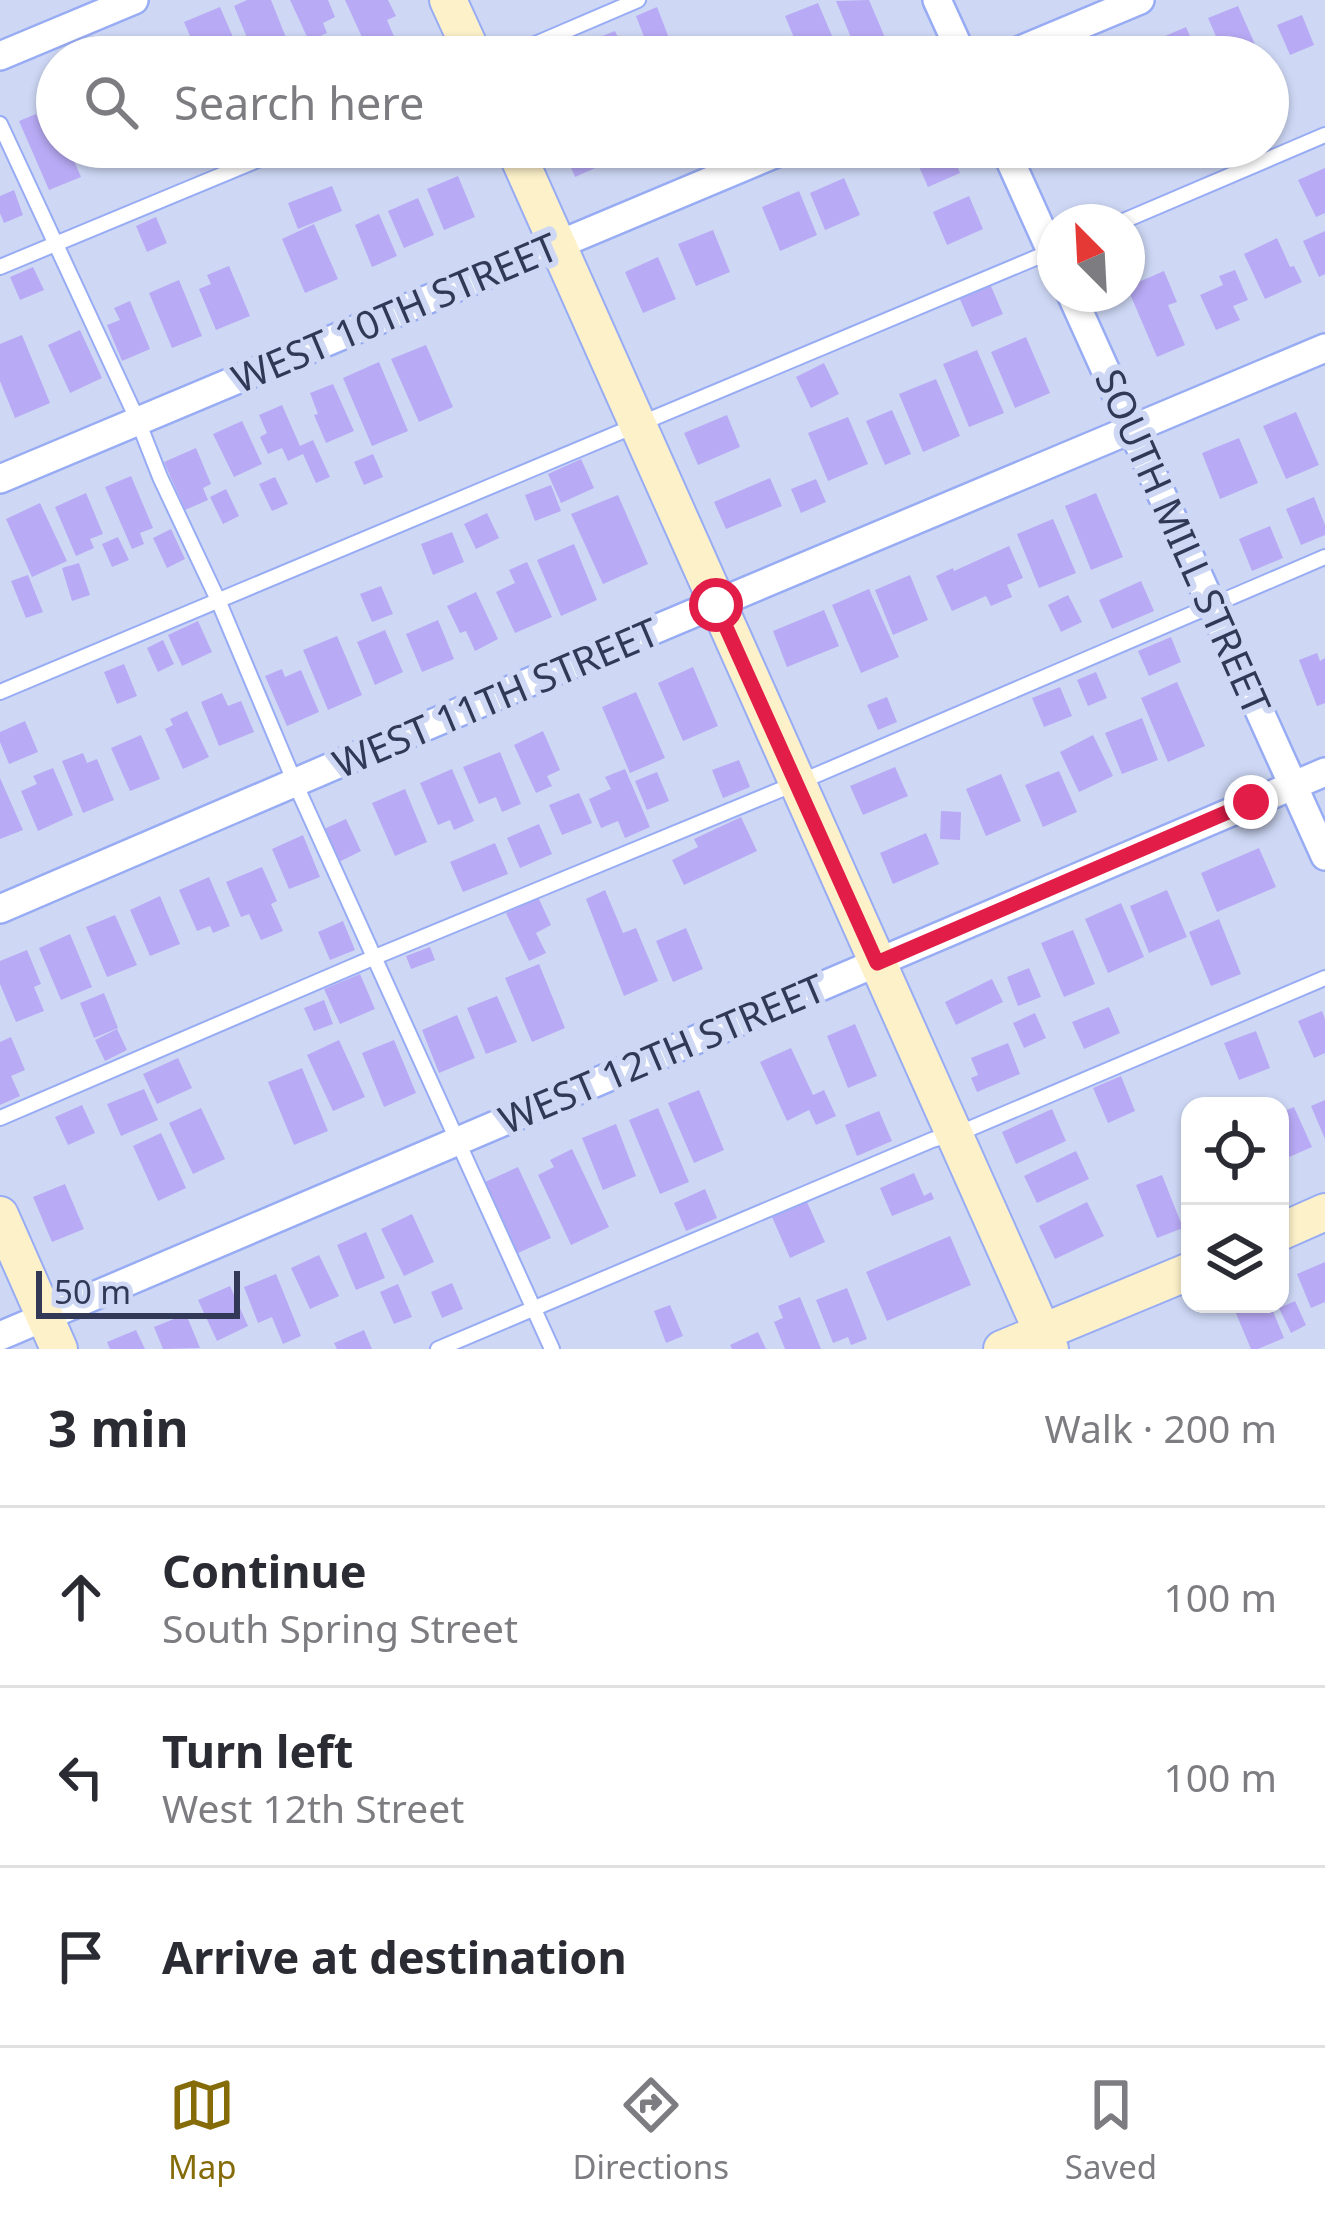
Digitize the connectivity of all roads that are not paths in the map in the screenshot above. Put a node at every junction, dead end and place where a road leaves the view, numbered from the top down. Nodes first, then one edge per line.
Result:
1 (134, 0) edge
2 (448, 0) edge
3 (638, 0) edge
4 (938, 0) edge
5 (1140, 0) edge
6 (48, 36) edge
7 (464, 36) edge
8 (554, 36) edge
9 (954, 36) edge
10 (1054, 36) edge
11 (36, 41) edge
12 (0, 56) edge
13 (0, 124) edge
14 (1325, 135) edge
15 (1289, 150) edge
16 (239, 168) edge
17 (523, 168) edge
18 (740, 168) edge
19 (1014, 168) edge
20 (1248, 168) edge
21 (1145, 212) edge
22 (1037, 218) edge
23 (56, 244) junction
24 (557, 245) junction
25 (1037, 261) edge
26 (0, 267) edge
27 (1079, 312) edge
28 (1325, 348) edge
29 (137, 421) junction
30 (637, 425) junction
31 (1132, 430) junction
32 (0, 479) edge
33 (1325, 557) edge
34 (218, 601) junction
35 (716, 605) junction
36 (1211, 605) junction
37 (0, 692) edge
38 (1325, 772) edge
39 (796, 782) junction
40 (295, 783) junction
41 (1293, 785) junction
42 (1325, 856) edge
43 (0, 909) edge
44 (375, 957) junction
45 (877, 963) junction
46 (1325, 978) edge
47 (0, 1118) edge
48 (953, 1133) junction
49 (458, 1140) junction
50 (1325, 1212) edge
51 (0, 1215) edge
52 (1289, 1228) edge
53 (1181, 1275) edge
54 (534, 1310) junction
55 (52, 1334) edge
56 (0, 1336) edge
57 (1046, 1341) edge
58 (438, 1349) edge
59 (551, 1349) edge
60 (1002, 1349) edge

1 - 6 street
2 - 7 street
3 - 8 lane
4 - 9 street
5 - 10 street
11 - 12 street
13 - 23 lane
14 - 15 lane
16 - 23 lane
17 - 24 street
18 - 24 street, WEST 10TH STREET
19 - 22 street
20 - 21 lane
23 - 26 lane
23 - 29 lane
24 - 29 street, WEST 10TH STREET
24 - 30 street
25 - 30 lane
27 - 31 street, SOUTH MILL STREET
28 - 31 street, WEST 11TH STREET
29 - 32 street, WEST 10TH STREET
29 - 34 lane
30 - 34 lane
30 - 35 street
31 - 35 street, WEST 11TH STREET
31 - 36 street, SOUTH MILL STREET
33 - 36 lane
34 - 37 lane
34 - 40 lane
35 - 39 street
35 - 40 street, WEST 11TH STREET
36 - 39 lane
36 - 41 street, SOUTH MILL STREET
38 - 41 street, WEST 12TH STREET
39 - 44 lane
39 - 45 street
40 - 43 street, WEST 11TH STREET
40 - 44 lane
41 - 42 street, SOUTH MILL STREET
41 - 45 street, WEST 12TH STREET
44 - 47 lane
44 - 49 lane
45 - 48 street
45 - 49 street, WEST 12TH STREET
46 - 48 lane
48 - 54 lane
48 - 57 street
49 - 54 lane
49 - 55 street, WEST 12TH STREET
50 - 52 street
51 - 55 street
53 - 57 street
54 - 58 lane
54 - 59 lane
55 - 56 street, WEST 12TH STREET
57 - 60 street

